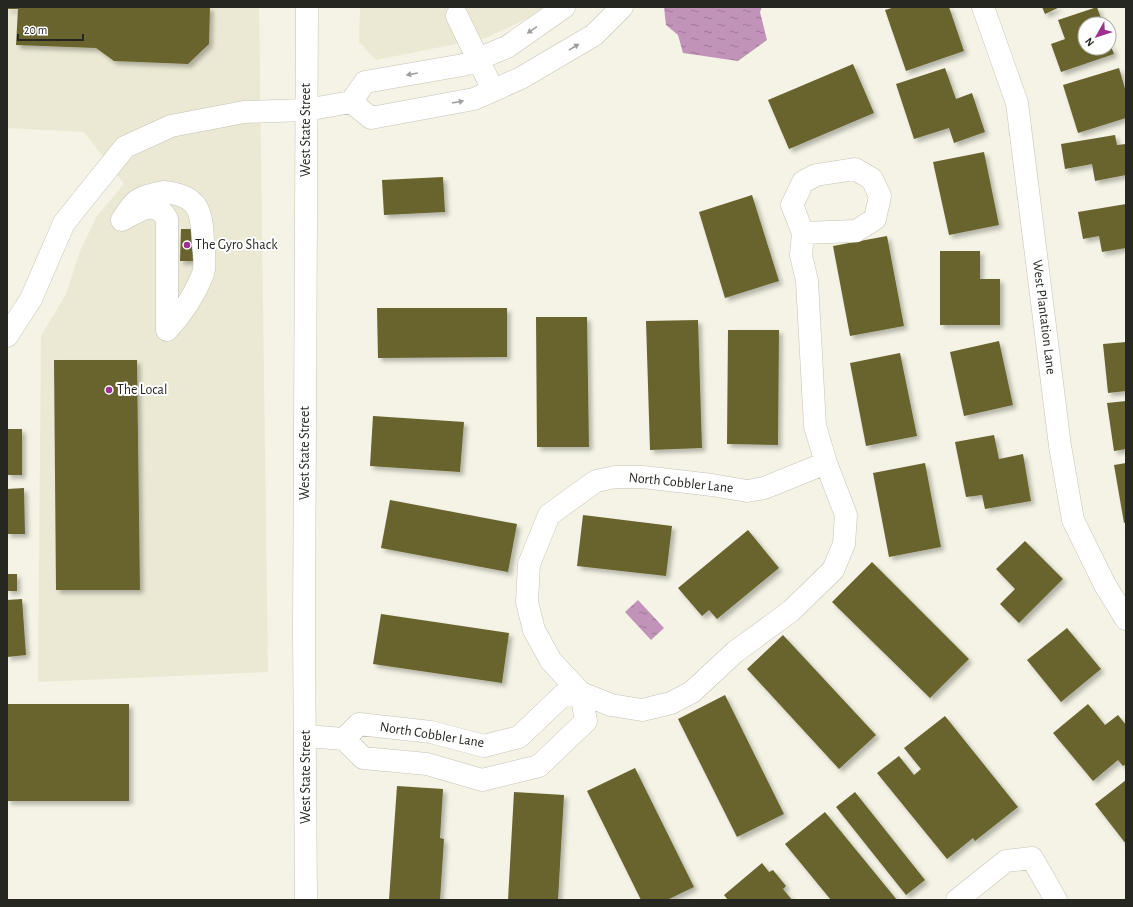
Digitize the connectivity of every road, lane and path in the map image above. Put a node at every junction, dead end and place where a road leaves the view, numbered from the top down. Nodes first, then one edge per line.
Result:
1 (307, 7) edge
2 (564, 7) edge
3 (622, 7) edge
4 (983, 7) edge
5 (457, 16) dead end
6 (478, 59) junction
7 (493, 90) junction
8 (351, 102) junction
9 (306, 110) junction
10 (803, 233) dead end
11 (167, 330) joint
12 (7, 336) edge
13 (826, 463) junction
14 (1126, 619) edge
15 (581, 693) junction
16 (306, 736) junction
17 (344, 739) junction
18 (306, 900) edge
19 (957, 900) edge
20 (1056, 900) edge

1 - 9 street, West State Street
2 -> 6 street
7 -> 3 street
4 - 14 street, West Plantation Lane
5 - 6 street
6 - 7 street
6 -> 8 street
8 -> 7 street
8 - 9 street
9 - 12 street
9 - 16 street, West State Street
10 - 13 street, North Cobbler Lane
11 - 11 street
13 - 15 street, North Cobbler Lane
13 - 15 street, North Cobbler Lane
15 - 17 street, North Cobbler Lane
15 - 17 street
16 - 17 street
16 - 18 street, West State Street
19 - 20 street

